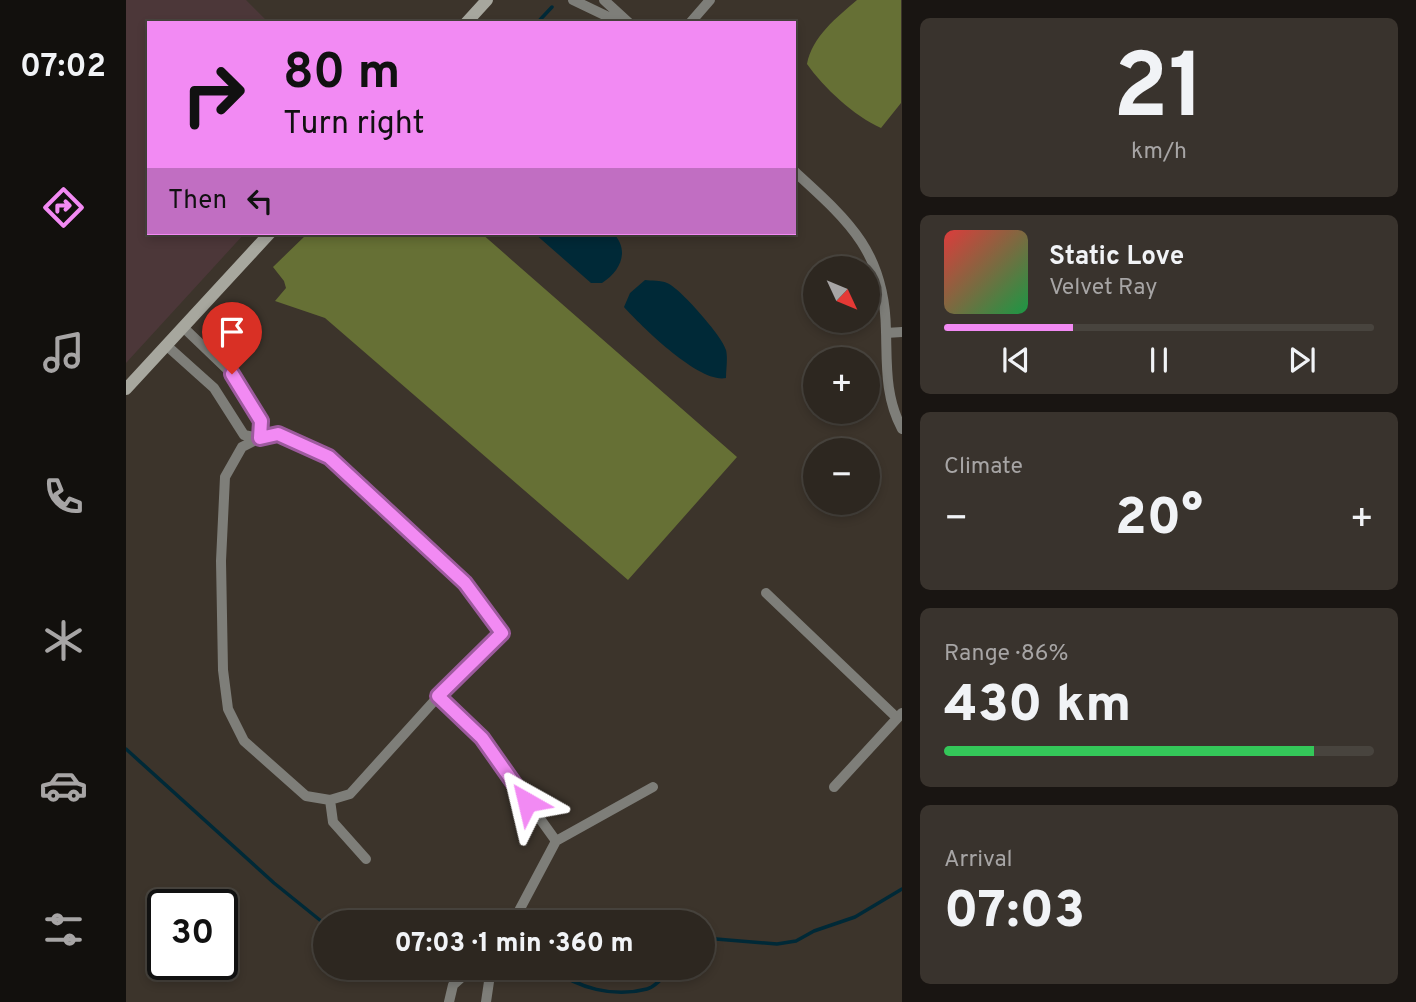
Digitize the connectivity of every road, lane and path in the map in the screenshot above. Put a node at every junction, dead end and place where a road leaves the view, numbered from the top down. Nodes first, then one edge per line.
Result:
1 (487, 0) edge
2 (573, 0) edge
3 (604, 0) edge
4 (710, 0) edge
5 (468, 21) edge
6 (617, 21) edge
7 (627, 21) edge
8 (692, 21) edge
9 (796, 173) edge
10 (268, 235) edge
11 (183, 327) junction
12 (901, 332) edge
13 (886, 333) junction
14 (166, 345) junction
15 (126, 389) edge
16 (901, 429) edge
17 (260, 438) junction
18 (766, 593) dead end
19 (438, 696) junction
20 (899, 715) edge
21 (653, 787) dead end
22 (834, 787) dead end
23 (330, 800) junction
24 (556, 841) junction
25 (366, 859) dead end
26 (519, 910) edge
27 (459, 980) edge
28 (489, 980) edge
29 (449, 1002) edge
30 (486, 1002) edge

1 - 5 street
2 - 6 street
3 - 7 street
4 - 8 street
9 - 13 street
10 - 11 street
11 - 14 street
11 - 17 street
12 - 13 street
13 - 16 street
14 - 15 street
14 - 17 street
17 - 19 street
17 - 23 street
18 - 20 street
19 - 23 street
19 - 24 street
20 - 22 street
21 - 24 street
23 - 25 street
24 - 26 street
27 - 29 street
28 - 30 street

